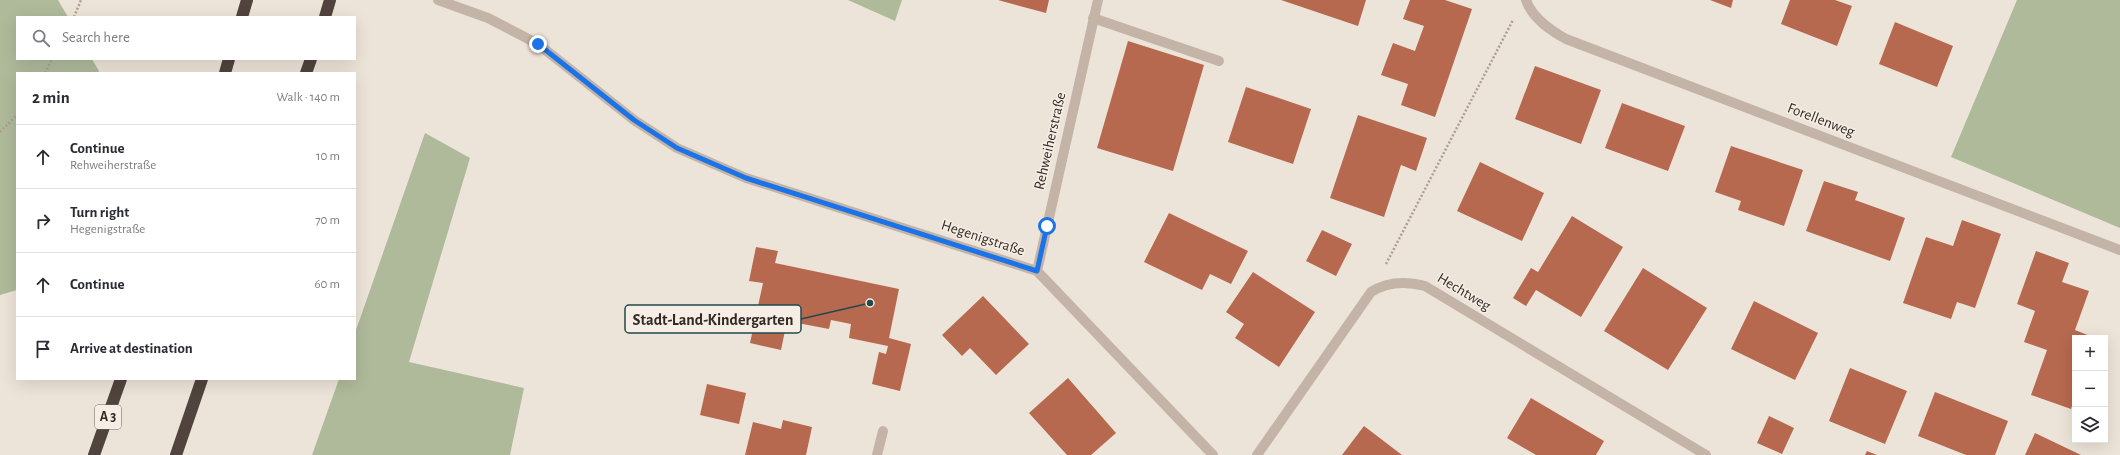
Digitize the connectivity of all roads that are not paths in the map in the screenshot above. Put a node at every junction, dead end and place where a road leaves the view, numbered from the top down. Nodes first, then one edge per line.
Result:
1 (247, 0) edge
2 (330, 0) edge
3 (438, 0) edge
4 (1098, 0) edge
5 (1526, 0) edge
6 (242, 16) edge
7 (325, 16) edge
8 (1093, 18) junction
9 (229, 60) edge
10 (311, 60) edge
11 (1219, 61) dead end
12 (225, 72) edge
13 (306, 72) edge
14 (2120, 250) edge
15 (1037, 271) junction
16 (121, 380) edge
17 (202, 380) edge
18 (882, 431) dead end
19 (94, 455) edge
20 (176, 455) edge
21 (878, 455) edge
22 (1213, 455) edge
23 (1257, 455) edge
24 (1706, 455) edge

1 - 6 highway
2 - 7 highway
3 - 15 street, Hegenigstraße
4 - 8 street, Rehweiherstraße
5 - 14 street, Forellenweg
8 - 11 street
8 - 15 street, Rehweiherstraße
9 - 12 highway
10 - 13 highway
15 - 22 street, Hegenigstraße
16 - 19 highway, A 3
17 - 20 highway
18 - 21 street
23 - 24 street, Hechtweg

